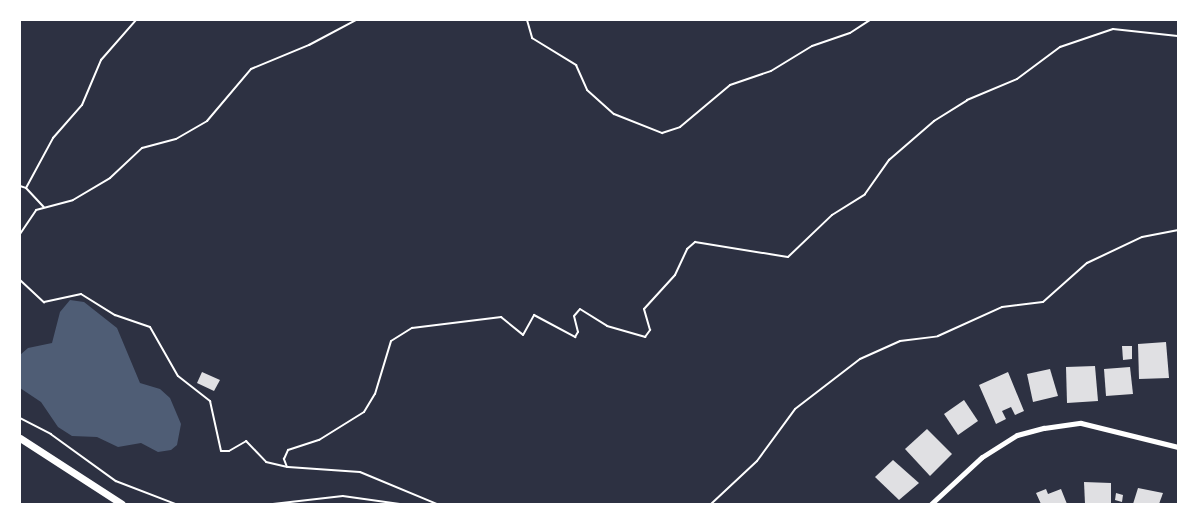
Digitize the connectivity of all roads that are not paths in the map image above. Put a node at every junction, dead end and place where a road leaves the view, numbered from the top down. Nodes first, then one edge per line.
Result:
1 (136, 20) edge
2 (356, 20) edge
3 (527, 20) edge
4 (870, 20) edge
5 (1179, 36) edge
6 (20, 186) edge
7 (26, 188) junction
8 (44, 207) junction
9 (1179, 230) edge
10 (20, 234) edge
11 (20, 281) edge
12 (20, 438) edge
13 (1179, 447) edge
14 (286, 467) junction
15 (122, 504) edge
16 (437, 504) edge
17 (711, 504) edge
18 (931, 504) edge

1 - 7 lane
2 - 8 lane
3 - 4 lane
5 - 14 lane
6 - 7 lane
7 - 8 lane
8 - 10 lane
9 - 17 lane
11 - 14 lane
12 - 15 street
13 - 18 street
14 - 16 lane

